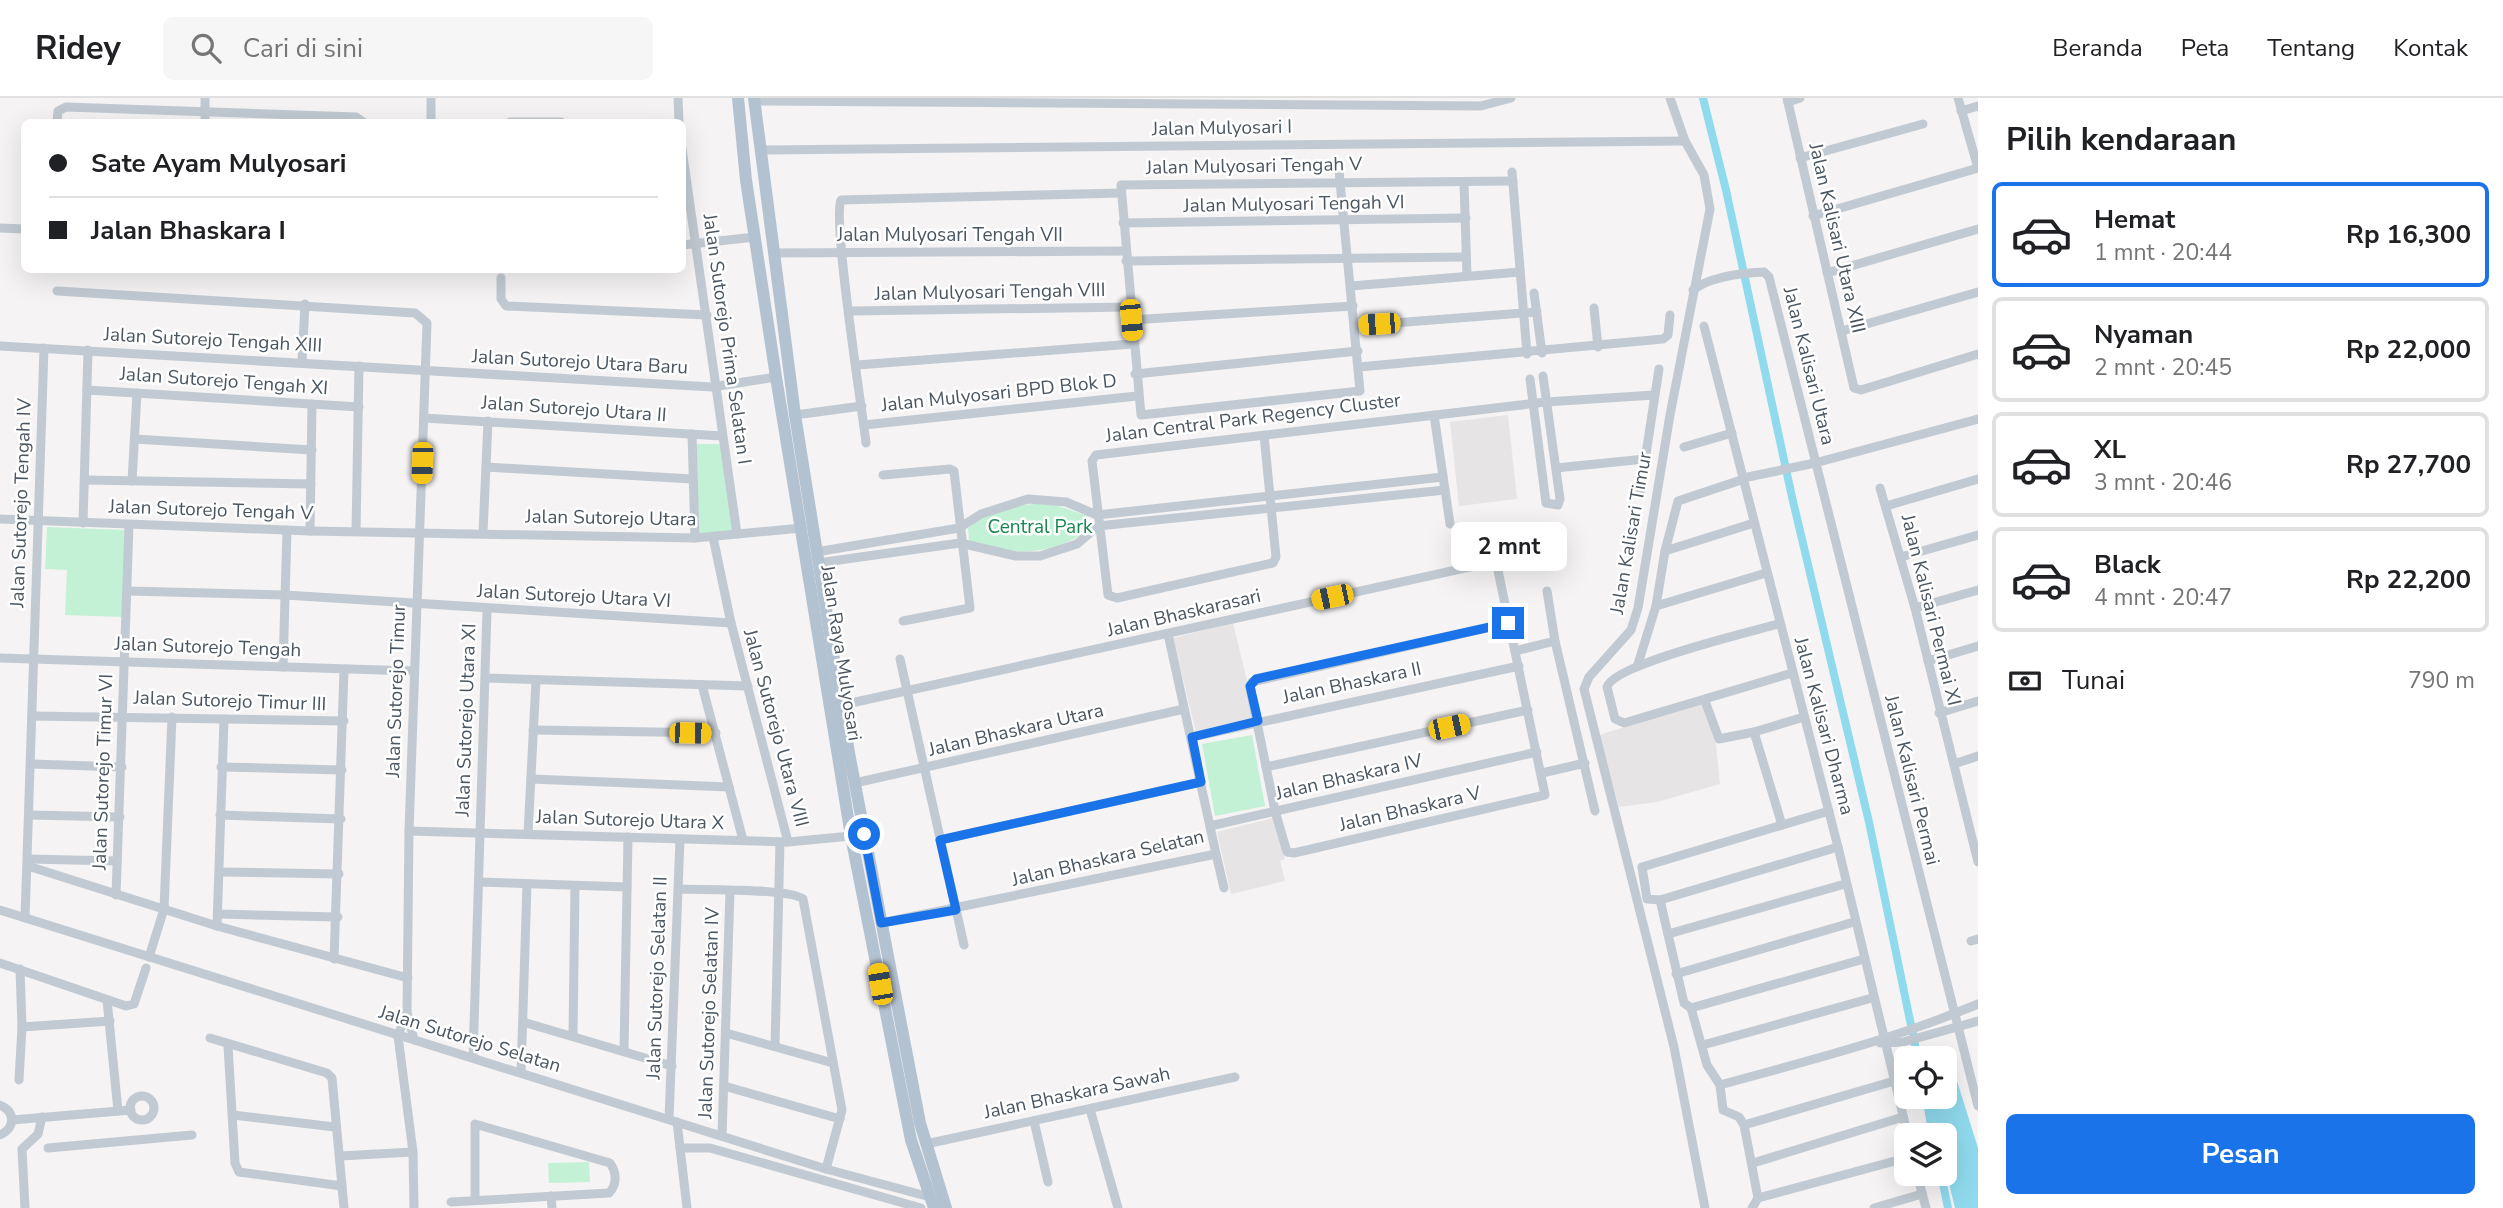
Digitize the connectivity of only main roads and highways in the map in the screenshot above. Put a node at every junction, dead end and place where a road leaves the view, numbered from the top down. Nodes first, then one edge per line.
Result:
1 (738, 98) edge
2 (754, 99) edge
3 (762, 164) junction
4 (746, 174) junction
5 (764, 178) junction
6 (786, 395) junction
7 (844, 754) junction
8 (883, 964) junction
9 (886, 982) junction
10 (932, 1202) edge
11 (946, 1208) edge

1 - 4 main road, Jalan Raya Mulyosari
2 - 3 main road, Jalan Raya Mulyosari
3 - 4 main road
3 - 5 main road, Jalan Raya Mulyosari
4 - 5 main road
4 - 6 main road, Jalan Raya Mulyosari
5 - 6 main road, Jalan Raya Mulyosari
6 - 7 main road, Jalan Raya Mulyosari
6 - 7 main road, Jalan Raya Mulyosari
7 - 8 main road, Jalan Raya Mulyosari
7 - 8 main road, Jalan Raya Mulyosari
8 - 9 main road, Jalan Raya Mulyosari
9 - 10 main road, Jalan Raya Mulyosari
9 - 11 main road, Jalan Raya Mulyosari

